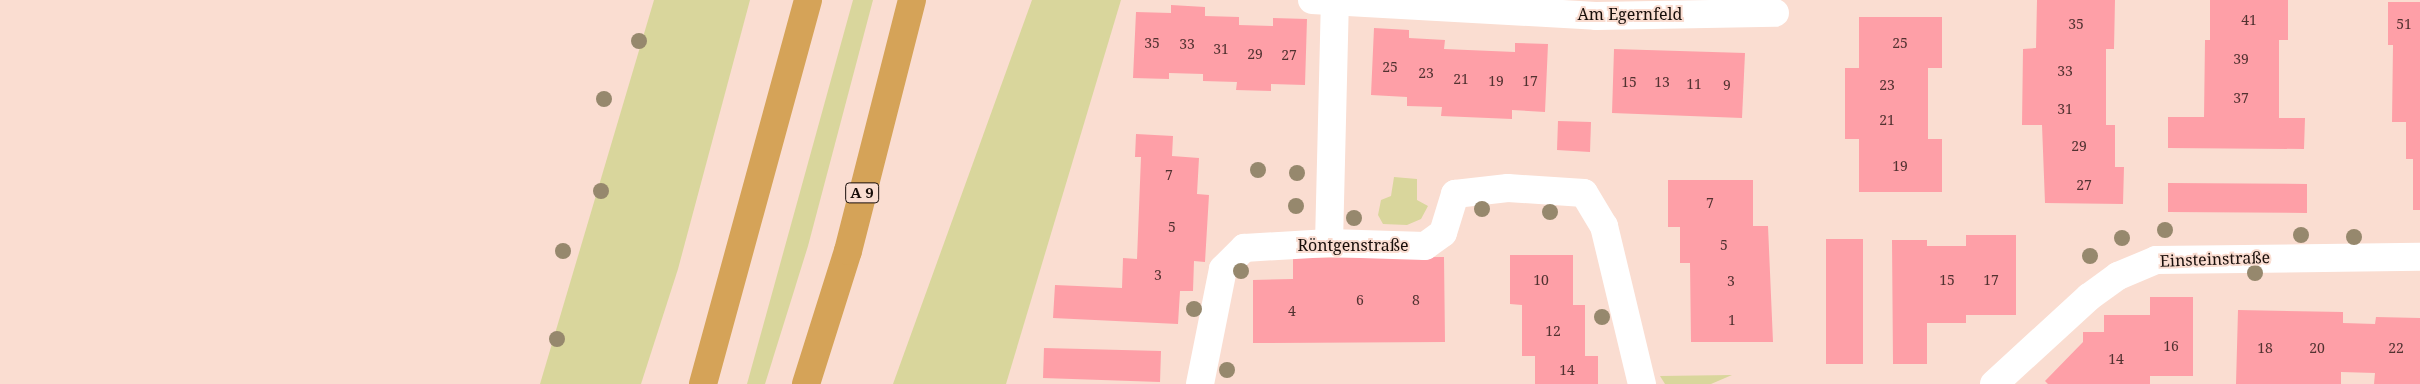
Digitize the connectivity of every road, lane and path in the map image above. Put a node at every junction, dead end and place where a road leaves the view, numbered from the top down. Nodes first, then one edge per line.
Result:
1 (808, 0) edge
2 (912, 0) edge
3 (1324, 1) edge
4 (1775, 13) dead end
5 (1329, 243) junction
6 (2420, 256) edge
7 (703, 384) edge
8 (806, 384) edge
9 (1200, 384) edge
10 (1642, 384) edge
11 (1994, 384) edge

1 - 7 highway
2 - 8 highway, A 9
3 - 4 street, Am Egernfeld
3 - 5 street, Am Egernfeld
5 - 9 street, Röntgenstraße
5 - 10 street, Röntgenstraße
6 - 11 street, Einsteinstraße

